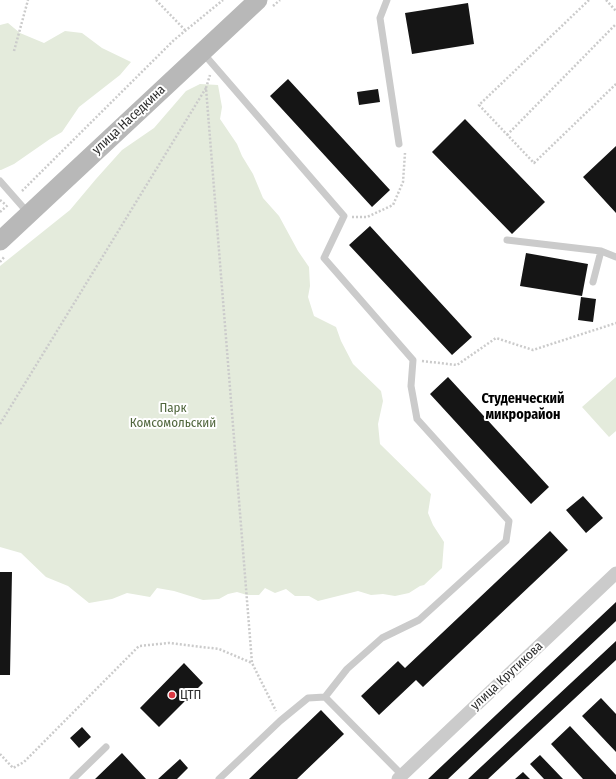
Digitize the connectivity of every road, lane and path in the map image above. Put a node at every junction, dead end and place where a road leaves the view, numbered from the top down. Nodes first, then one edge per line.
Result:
1 (28, 0) edge
2 (156, 0) edge
3 (223, 0) edge
4 (258, 0) edge
5 (387, 0) edge
6 (589, 0) edge
7 (606, 0) edge
8 (616, 11) edge
9 (616, 24) edge
10 (185, 30) junction
11 (14, 51) dead end
12 (203, 52) junction
13 (616, 84) edge
14 (507, 135) junction
15 (399, 144) dead end
16 (405, 153) dead end
17 (0, 181) edge
18 (16, 198) junction
19 (0, 200) edge
20 (7, 206) junction
21 (0, 212) edge
22 (29, 214) junction
23 (344, 216) junction
24 (508, 240) dead end
25 (0, 241) edge
26 (601, 251) junction
27 (616, 257) edge
28 (593, 282) dead end
29 (616, 323) edge
30 (413, 360) junction
31 (0, 424) edge
32 (616, 573) edge
33 (252, 663) junction
34 (325, 697) junction
35 (280, 721) junction
36 (106, 747) dead end
37 (0, 754) edge
38 (400, 777) edge
39 (73, 779) edge
40 (218, 779) edge

1 - 11 path
2 - 10 path
3 - 10 path
4 - 12 main road, улица Наседкина
5 - 15 lane
6 - 14 path
7 - 8 path
9 - 14 path
10 - 18 path
12 - 22 main road, улица Наседкина
12 - 23 lane
13 - 14 path
16 - 23 path
17 - 18 lane
18 - 20 path
18 - 22 lane
19 - 20 path
20 - 21 path
22 - 25 main road, улица Наседкина
23 - 30 lane
24 - 26 lane
26 - 27 lane
26 - 28 lane
29 - 30 path
30 - 34 lane
31 - 33 path
32 - 38 street, улица Крутикова
33 - 35 path
33 - 37 path
34 - 35 lane
34 - 38 lane
35 - 40 lane
36 - 39 lane

